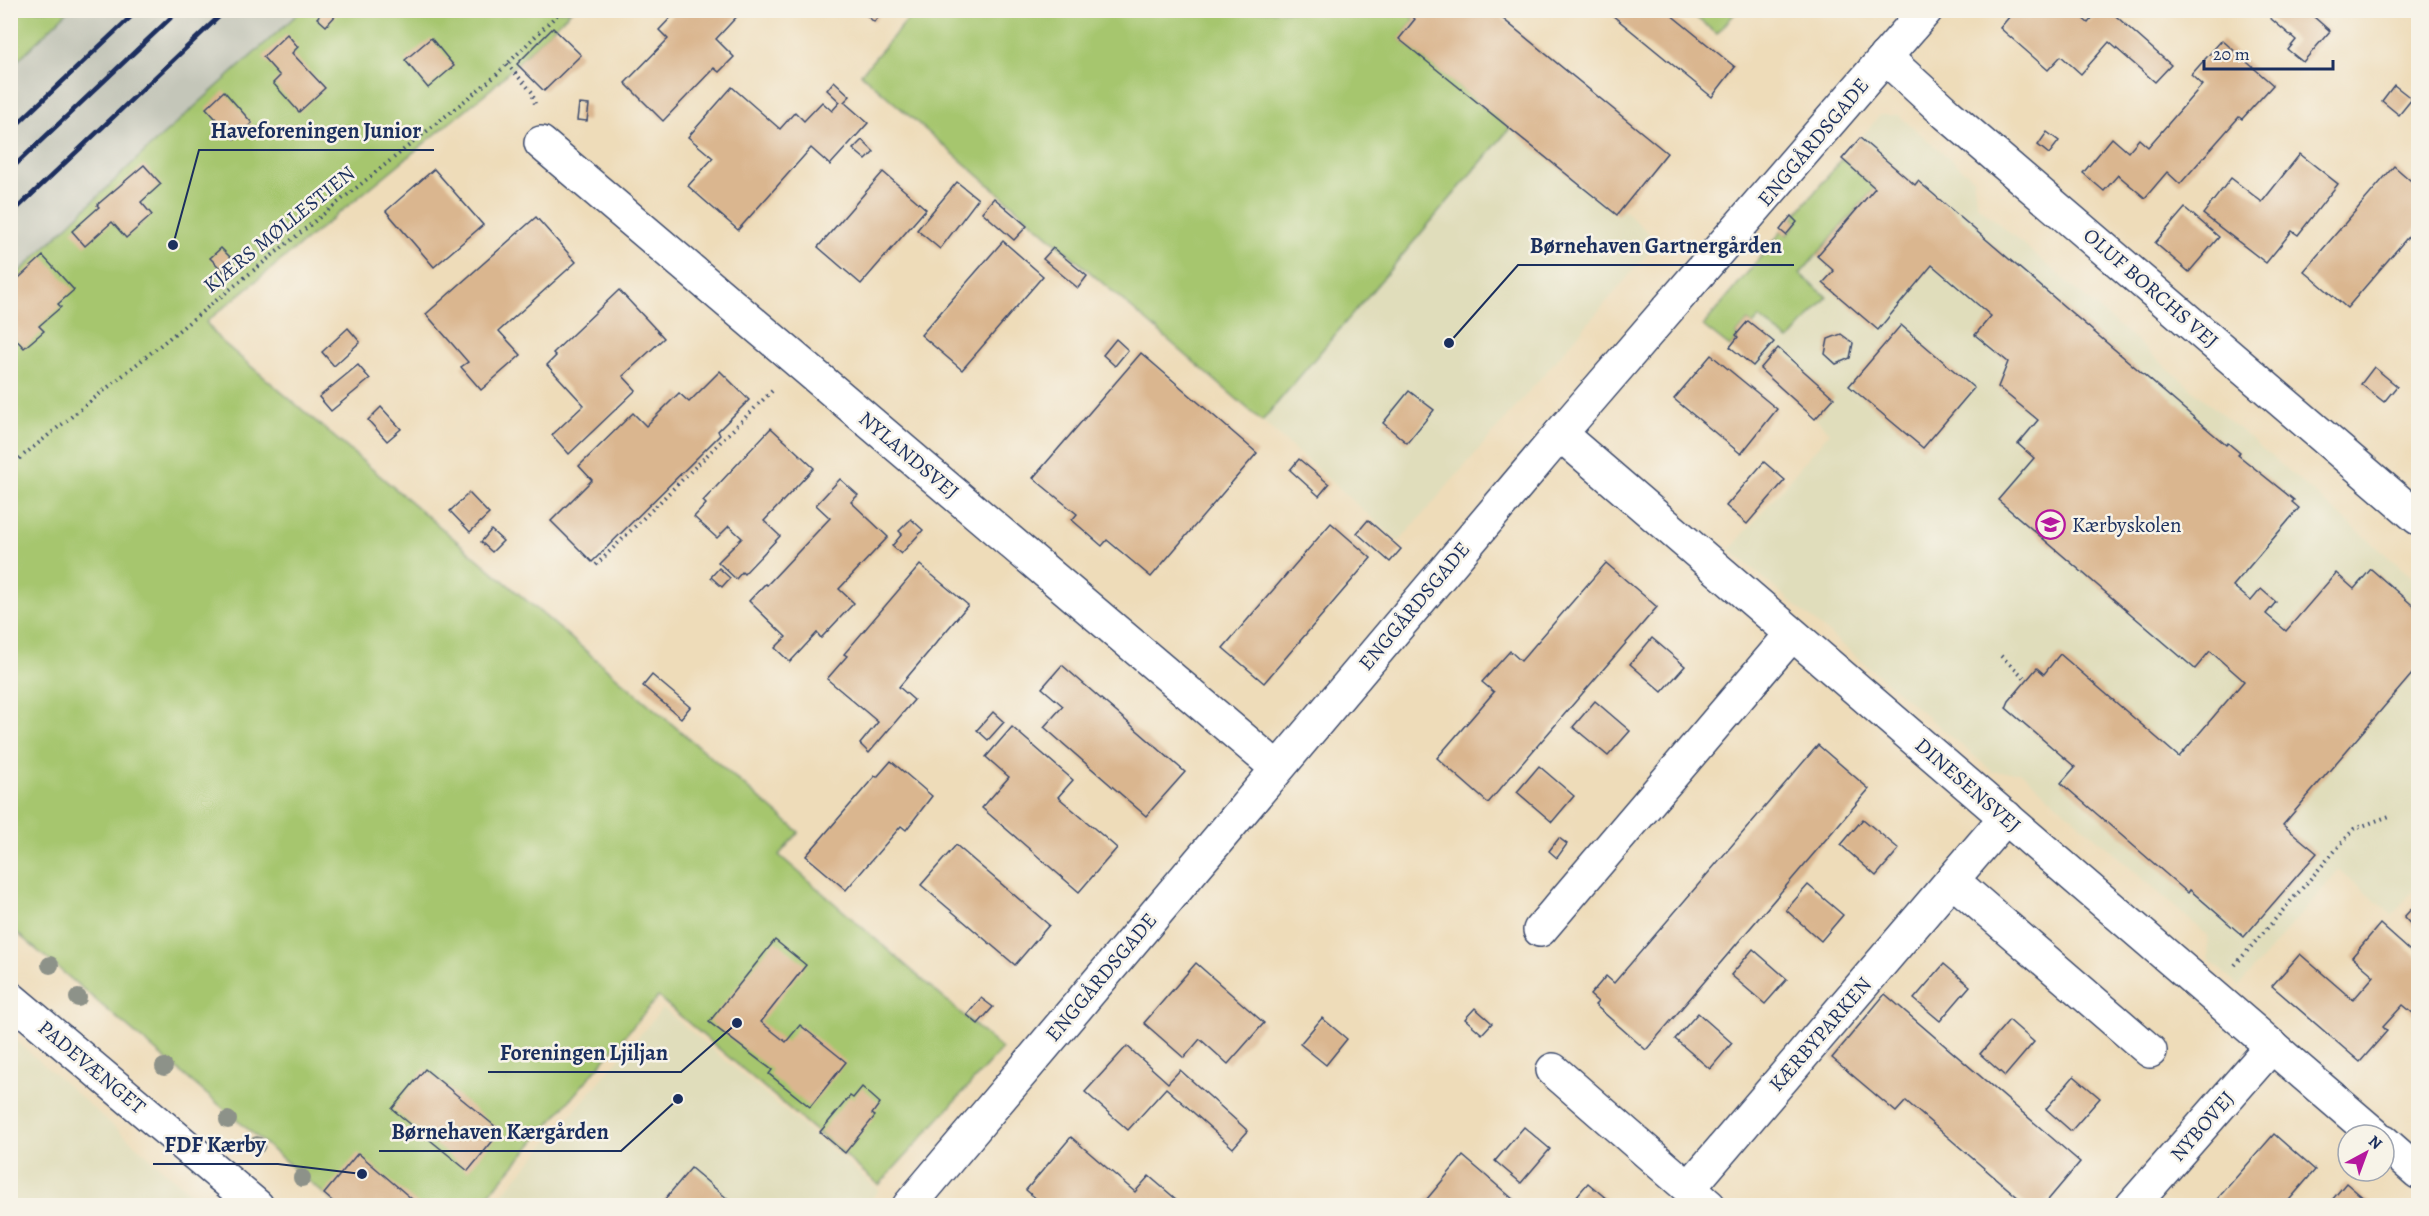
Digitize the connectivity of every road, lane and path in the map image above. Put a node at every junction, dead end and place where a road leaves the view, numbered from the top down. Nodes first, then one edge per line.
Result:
1 (562, 10) edge
2 (1926, 10) edge
3 (1885, 57) junction
4 (507, 64) junction
5 (532, 92) dead end
6 (541, 143) dead end
7 (800, 363) junction
8 (1560, 434) junction
9 (10, 466) edge
10 (2418, 518) edge
11 (596, 565) dead end
12 (1792, 633) junction
13 (2001, 656) dead end
14 (2027, 680) dead end
15 (1276, 768) junction
16 (2392, 815) dead end
17 (2006, 817) junction
18 (1952, 880) junction
19 (1540, 930) dead end
20 (2211, 993) junction
21 (10, 998) edge
22 (2272, 1046) junction
23 (2150, 1051) dead end
24 (1553, 1070) dead end
25 (2362, 1123) edge
26 (2396, 1153) edge
27 (2418, 1172) edge
28 (1699, 1197) edge
29 (257, 1206) edge
30 (909, 1206) edge
31 (2132, 1206) edge

1 - 4 path, KJÆRS MØLLESTIEN
2 - 3 street, ENGGÅRDSGADE
3 - 8 street, ENGGÅRDSGADE
3 - 10 street, OLUF BORCHS VEJ
4 - 5 path
4 - 9 path, KJÆRS MØLLESTIEN
6 - 7 street, NYLANDSVEJ
7 - 11 path
7 - 15 street, NYLANDSVEJ
8 - 12 street, DINESENSVEJ
8 - 15 street, ENGGÅRDSGADE
12 - 17 street, DINESENSVEJ
12 - 19 street
13 - 14 path
15 - 30 street, ENGGÅRDSGADE
16 - 20 path
17 - 18 street, KÆRBYPARKEN
17 - 20 street, DINESENSVEJ
18 - 23 street
18 - 28 street, KÆRBYPARKEN
20 - 22 street, DINESENSVEJ
21 - 29 street, PADEVÆNGET
22 - 25 street, DINESENSVEJ
22 - 31 street, NYBOVEJ
24 - 28 street, KÆRBYPARKEN
26 - 27 street

